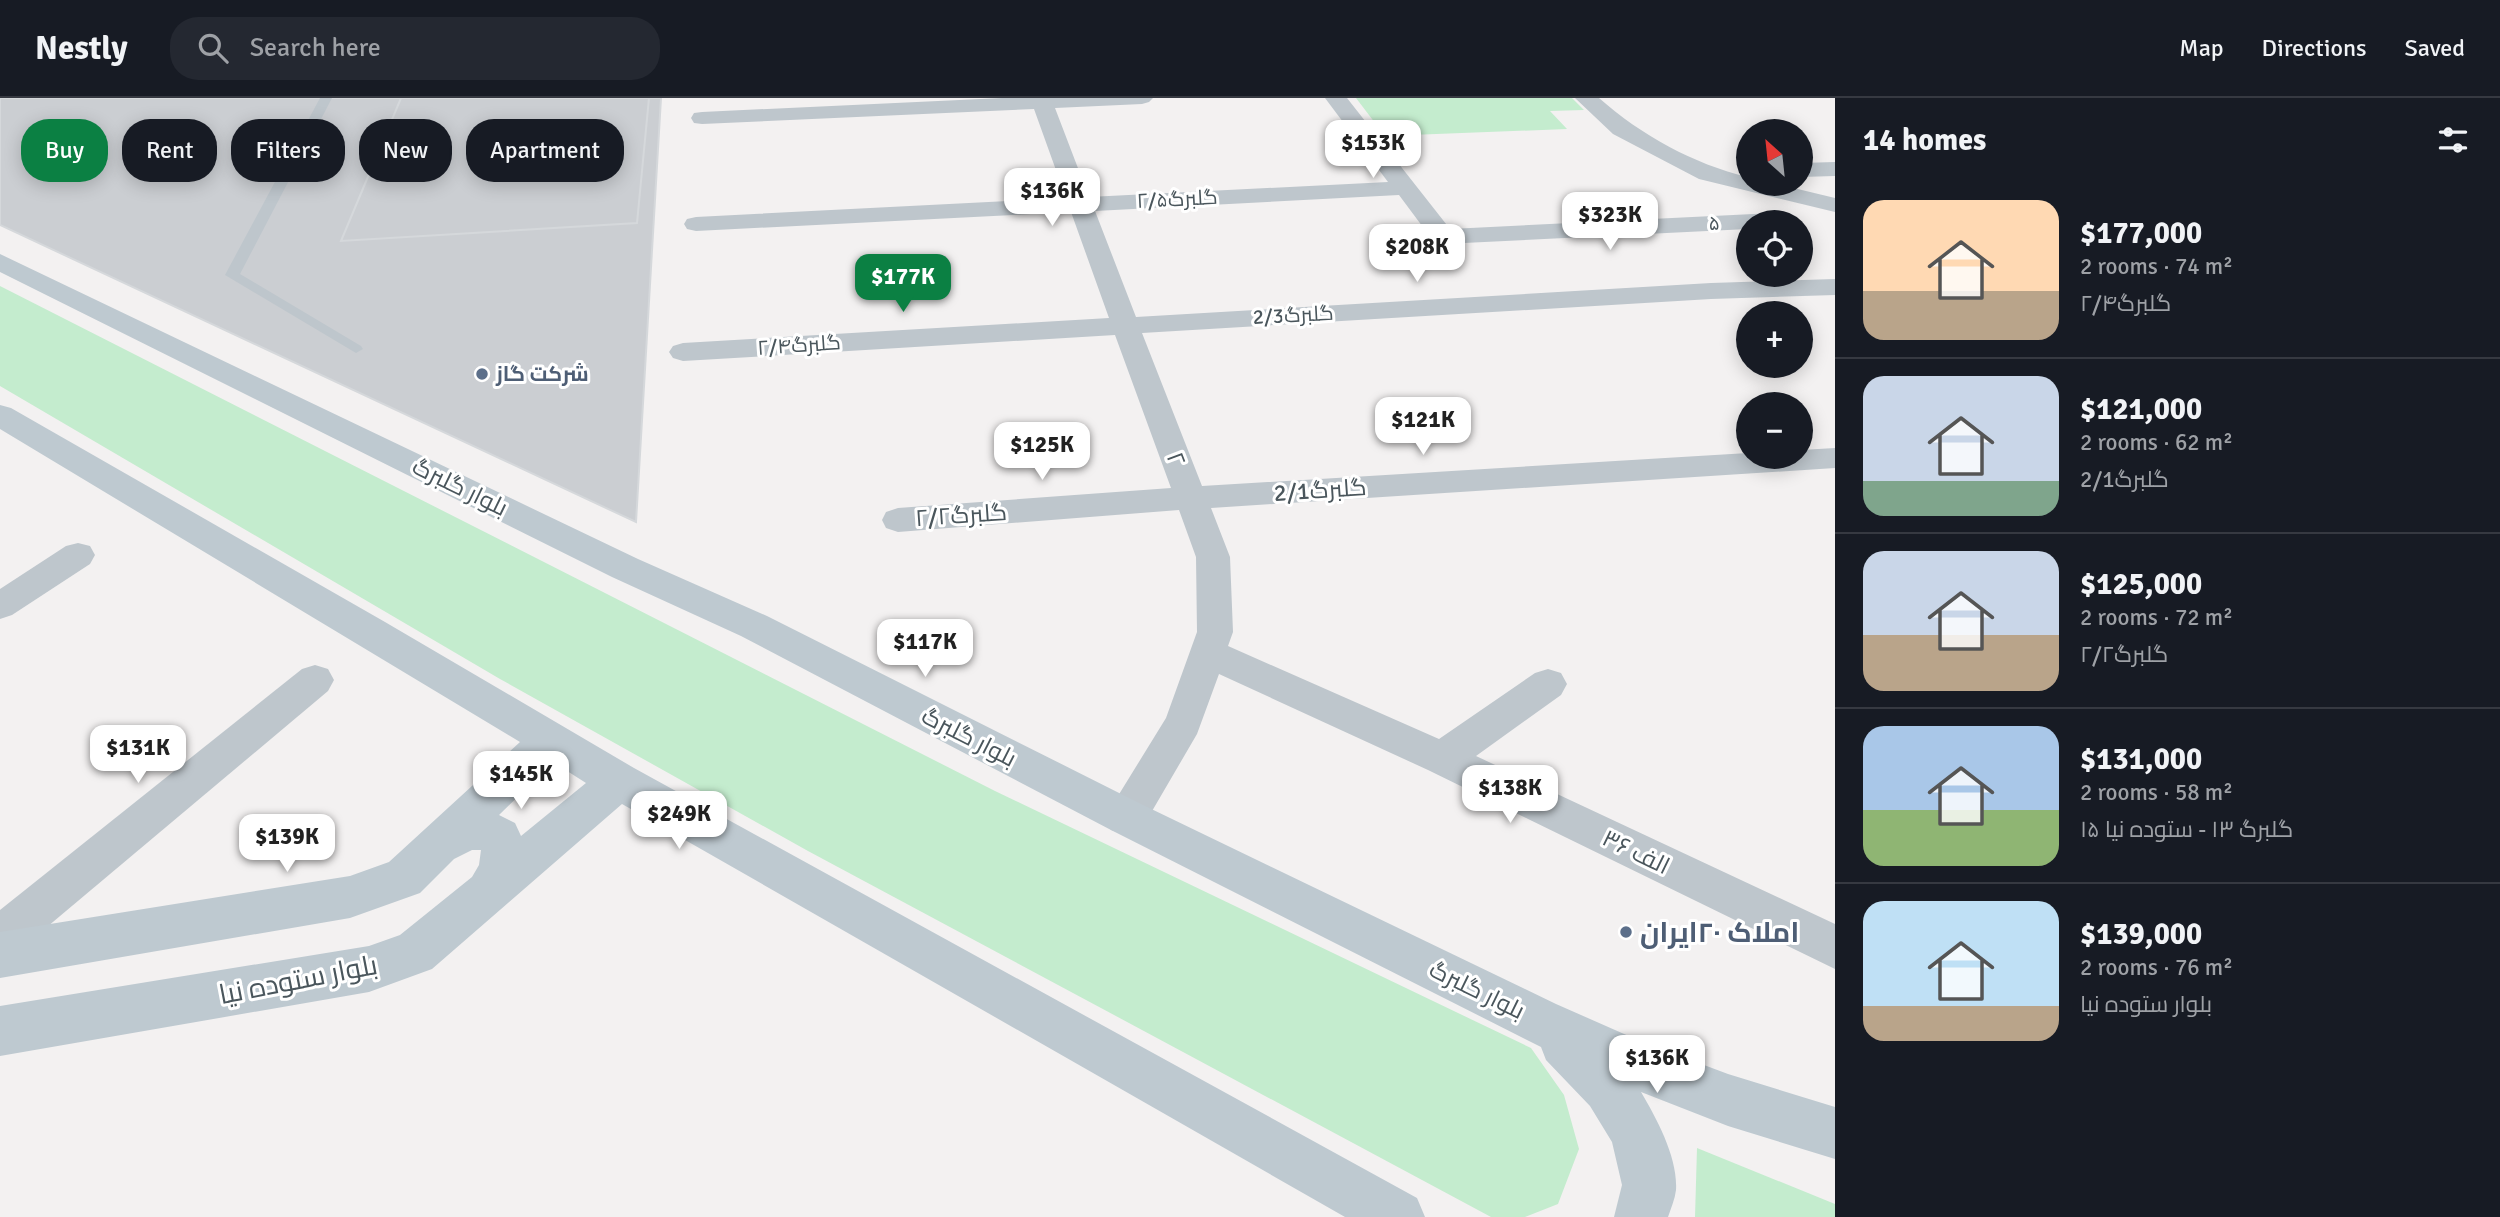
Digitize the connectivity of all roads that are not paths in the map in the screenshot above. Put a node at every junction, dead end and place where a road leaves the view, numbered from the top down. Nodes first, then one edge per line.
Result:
1 (326, 98) edge
2 (1142, 98) edge
3 (1336, 98) edge
4 (1586, 98) edge
5 (1040, 100) edge
6 (702, 118) dead end
7 (1835, 169) edge
8 (1813, 170) edge
9 (1736, 173) edge
10 (1707, 174) junction
11 (1736, 181) edge
12 (1406, 188) junction
13 (1798, 196) edge
14 (1081, 204) junction
15 (1835, 205) edge
16 (1736, 222) edge
17 (696, 224) dead end
18 (0, 262) edge
19 (1835, 287) edge
20 (1126, 324) junction
21 (356, 349) dead end
22 (683, 352) dead end
23 (0, 415) edge
24 (1835, 458) edge
25 (1191, 498) junction
26 (898, 520) dead end
27 (78, 555) dead end
28 (0, 606) edge
29 (1208, 653) junction
30 (315, 680) dead end
31 (1548, 684) dead end
32 (550, 739) junction
33 (1442, 758) junction
34 (618, 780) junction
35 (1126, 817) junction
36 (437, 846) junction
37 (488, 891) junction
38 (0, 938) edge
39 (1835, 947) edge
40 (0, 955) edge
41 (1539, 1021) junction
42 (0, 1031) edge
43 (1835, 1133) edge
44 (1398, 1217) edge
45 (1641, 1217) edge

1 - 21 lane
2 - 5 street
3 - 12 street
4 - 10 street
5 - 6 street
5 - 14 street, ۲
7 - 8 street
9 - 10 street
10 - 11 street
12 - 14 street, گلبرگ۲/۵
12 - 16 street, ۵
13 - 15 street
14 - 17 street, گلبرگ۲/۵
14 - 20 street, ۲
18 - 35 street, بلوار گلبرگ
19 - 20 street, 2/3گلبرگ
20 - 22 street, گلبرگ۲/۴
20 - 25 street, ۲
23 - 32 street
24 - 25 street, 2/1گلبرگ
25 - 26 street, گلبرگ۲/۲
25 - 29 street, ۲
27 - 28 street
29 - 33 street, ۳۶ الف
29 - 35 street, ۲
30 - 38 street
31 - 33 street
32 - 34 street
32 - 36 street
33 - 39 street, ۳۶ الف
34 - 37 street, بلوار ستوده نیا
34 - 44 street
35 - 41 street, بلوار گلبرگ
36 - 37 street
36 - 40 street
37 - 42 street, بلوار ستوده نیا
41 - 43 street, بلوار گلبرگ
41 - 45 street

